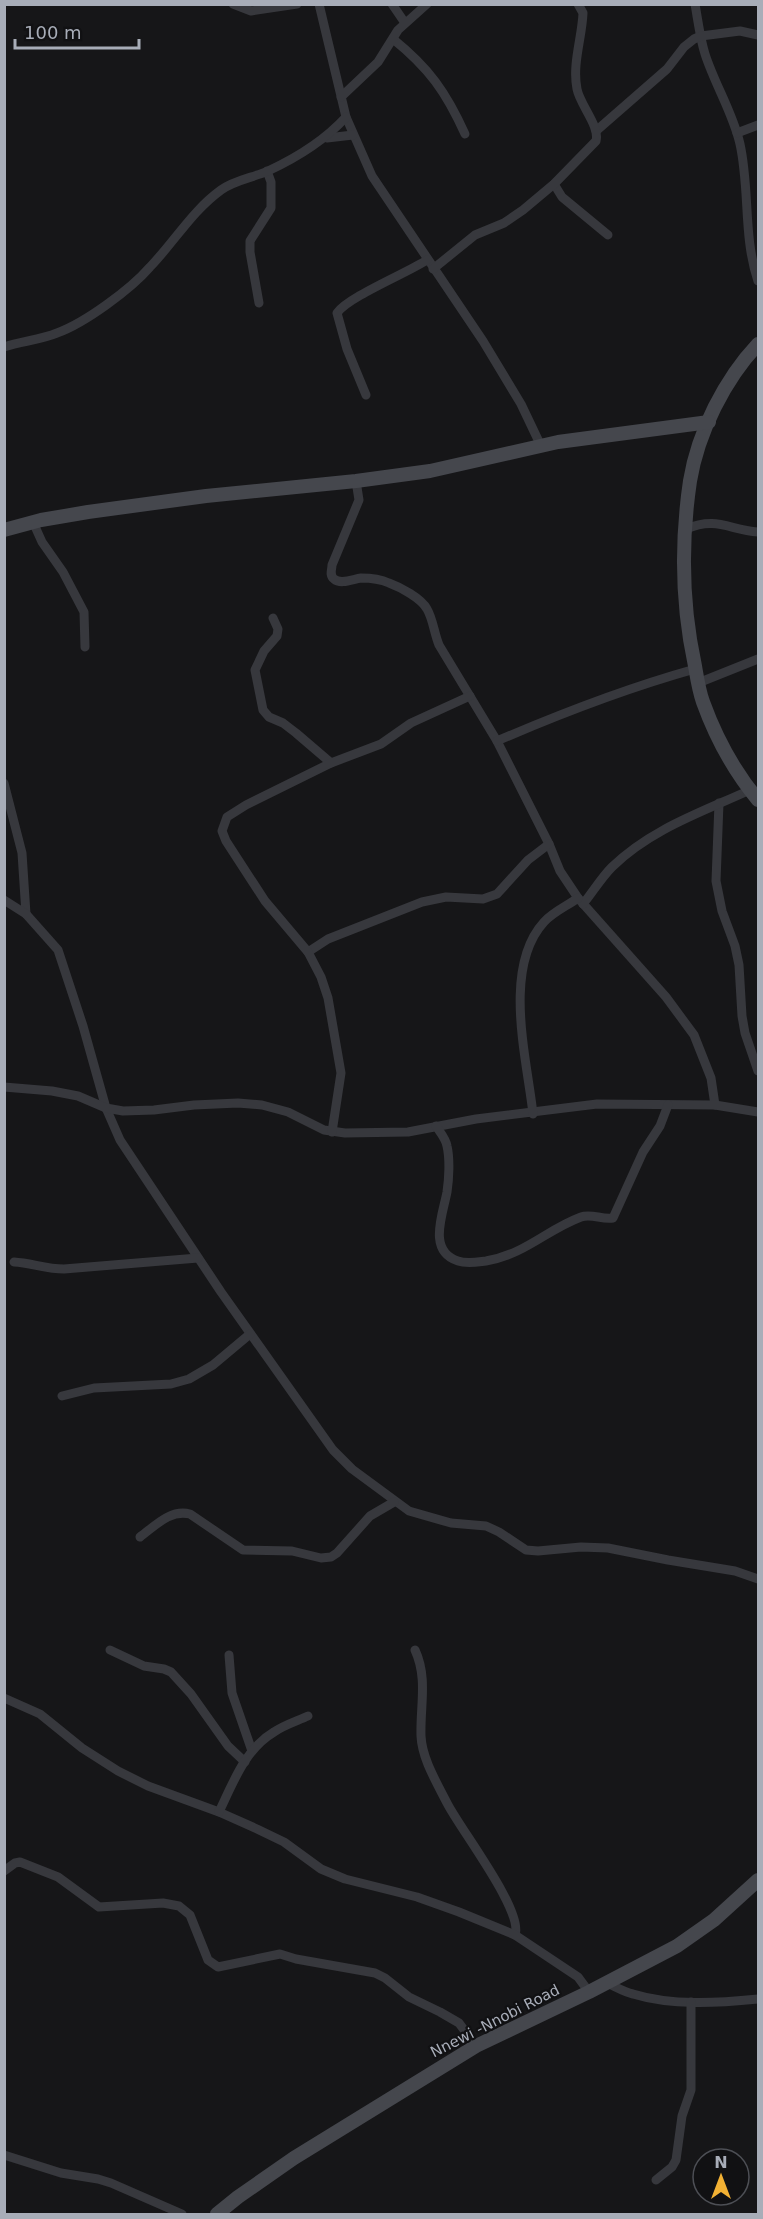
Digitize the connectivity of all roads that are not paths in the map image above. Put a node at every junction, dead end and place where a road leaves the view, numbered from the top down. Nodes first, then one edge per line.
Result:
1 (233, 4) edge
2 (297, 4) edge
3 (319, 4) edge
4 (392, 4) edge
5 (427, 4) edge
6 (578, 4) edge
7 (695, 4) edge
8 (405, 23) junction
9 (759, 35) edge
10 (701, 36) junction
11 (393, 39) junction
12 (341, 97) junction
13 (346, 117) junction
14 (759, 125) edge
15 (596, 131) junction
16 (737, 132) junction
17 (465, 134) dead end
18 (353, 135) junction
19 (321, 139) junction
20 (267, 171) junction
21 (554, 184) junction
22 (608, 235) dead end
23 (427, 260) junction
24 (433, 269) junction
25 (759, 281) edge
26 (259, 303) dead end
27 (759, 344) edge
28 (4, 348) edge
29 (366, 395) dead end
30 (709, 422) junction
31 (541, 446) junction
32 (356, 481) junction
33 (33, 522) junction
34 (686, 529) junction
35 (4, 530) edge
36 (759, 532) edge
37 (273, 618) dead end
38 (86, 648) dead end
39 (759, 659) edge
40 (697, 676) junction
41 (470, 696) junction
42 (497, 741) junction
43 (331, 763) junction
44 (4, 783) edge
45 (754, 795) edge
46 (719, 803) junction
47 (549, 843) junction
48 (4, 900) edge
49 (580, 901) junction
50 (26, 914) junction
51 (308, 951) junction
52 (759, 1071) edge
53 (4, 1087) edge
54 (668, 1106) junction
55 (715, 1106) junction
56 (105, 1108) junction
57 (759, 1112) edge
58 (533, 1114) junction
59 (436, 1126) junction
60 (332, 1132) junction
61 (198, 1258) junction
62 (14, 1262) dead end
63 (250, 1334) junction
64 (62, 1396) dead end
65 (394, 1502) junction
66 (140, 1537) dead end
67 (759, 1579) edge
68 (110, 1650) dead end
69 (415, 1650) dead end
70 (229, 1655) dead end
71 (4, 1698) edge
72 (308, 1716) dead end
73 (252, 1751) junction
74 (245, 1762) junction
75 (219, 1812) junction
76 (4, 1871) edge
77 (758, 1883) edge
78 (514, 1935) junction
79 (607, 1983) junction
80 (589, 1992) junction
81 (759, 2000) edge
82 (691, 2002) junction
83 (476, 2046) junction
84 (4, 2155) edge
85 (656, 2180) dead end
86 (182, 2214) edge
87 (217, 2214) edge

1 - 2 street
3 - 12 street
4 - 8 street
5 - 8 street
6 - 15 street
7 - 10 street
8 - 11 street
9 - 10 street
10 - 15 street
10 - 16 street
11 - 12 street
11 - 17 street
12 - 13 street
13 - 18 street
13 - 19 street
14 - 16 street
15 - 21 street
16 - 25 street
18 - 19 street
18 - 23 street
19 - 20 street
20 - 26 street
20 - 28 street
21 - 22 street
21 - 24 street
23 - 24 street
23 - 29 street
24 - 31 street
27 - 30 main road
30 - 31 main road
30 - 34 main road
31 - 32 main road
32 - 33 main road
32 - 41 street
33 - 35 main road
33 - 38 street
34 - 36 street
34 - 40 main road
37 - 43 street
39 - 40 street
40 - 42 street
40 - 45 main road
41 - 42 street
41 - 43 street
42 - 47 street
43 - 51 street
44 - 50 street
45 - 46 street
46 - 49 street
46 - 52 street
47 - 49 street
47 - 51 street
48 - 50 street
49 - 55 street
49 - 58 street
50 - 56 street
51 - 60 street
53 - 56 street
54 - 55 street
54 - 58 street
54 - 59 street
55 - 57 street
56 - 60 street
56 - 61 street
58 - 59 street
59 - 60 street
61 - 62 street
61 - 63 street
63 - 64 street
63 - 65 street
65 - 66 street
65 - 67 street
68 - 74 street
69 - 78 street
70 - 73 street
71 - 75 street
72 - 73 street
73 - 74 street
74 - 75 street
75 - 78 street
76 - 83 street
77 - 79 main road, Nnewi -Nnobi Road
78 - 80 street
79 - 80 main road, Nnewi -Nnobi Road
79 - 82 street
80 - 83 main road, Nnewi -Nnobi Road
81 - 82 street
82 - 85 street
83 - 87 main road, Nnewi -Nnobi Road
84 - 86 street

